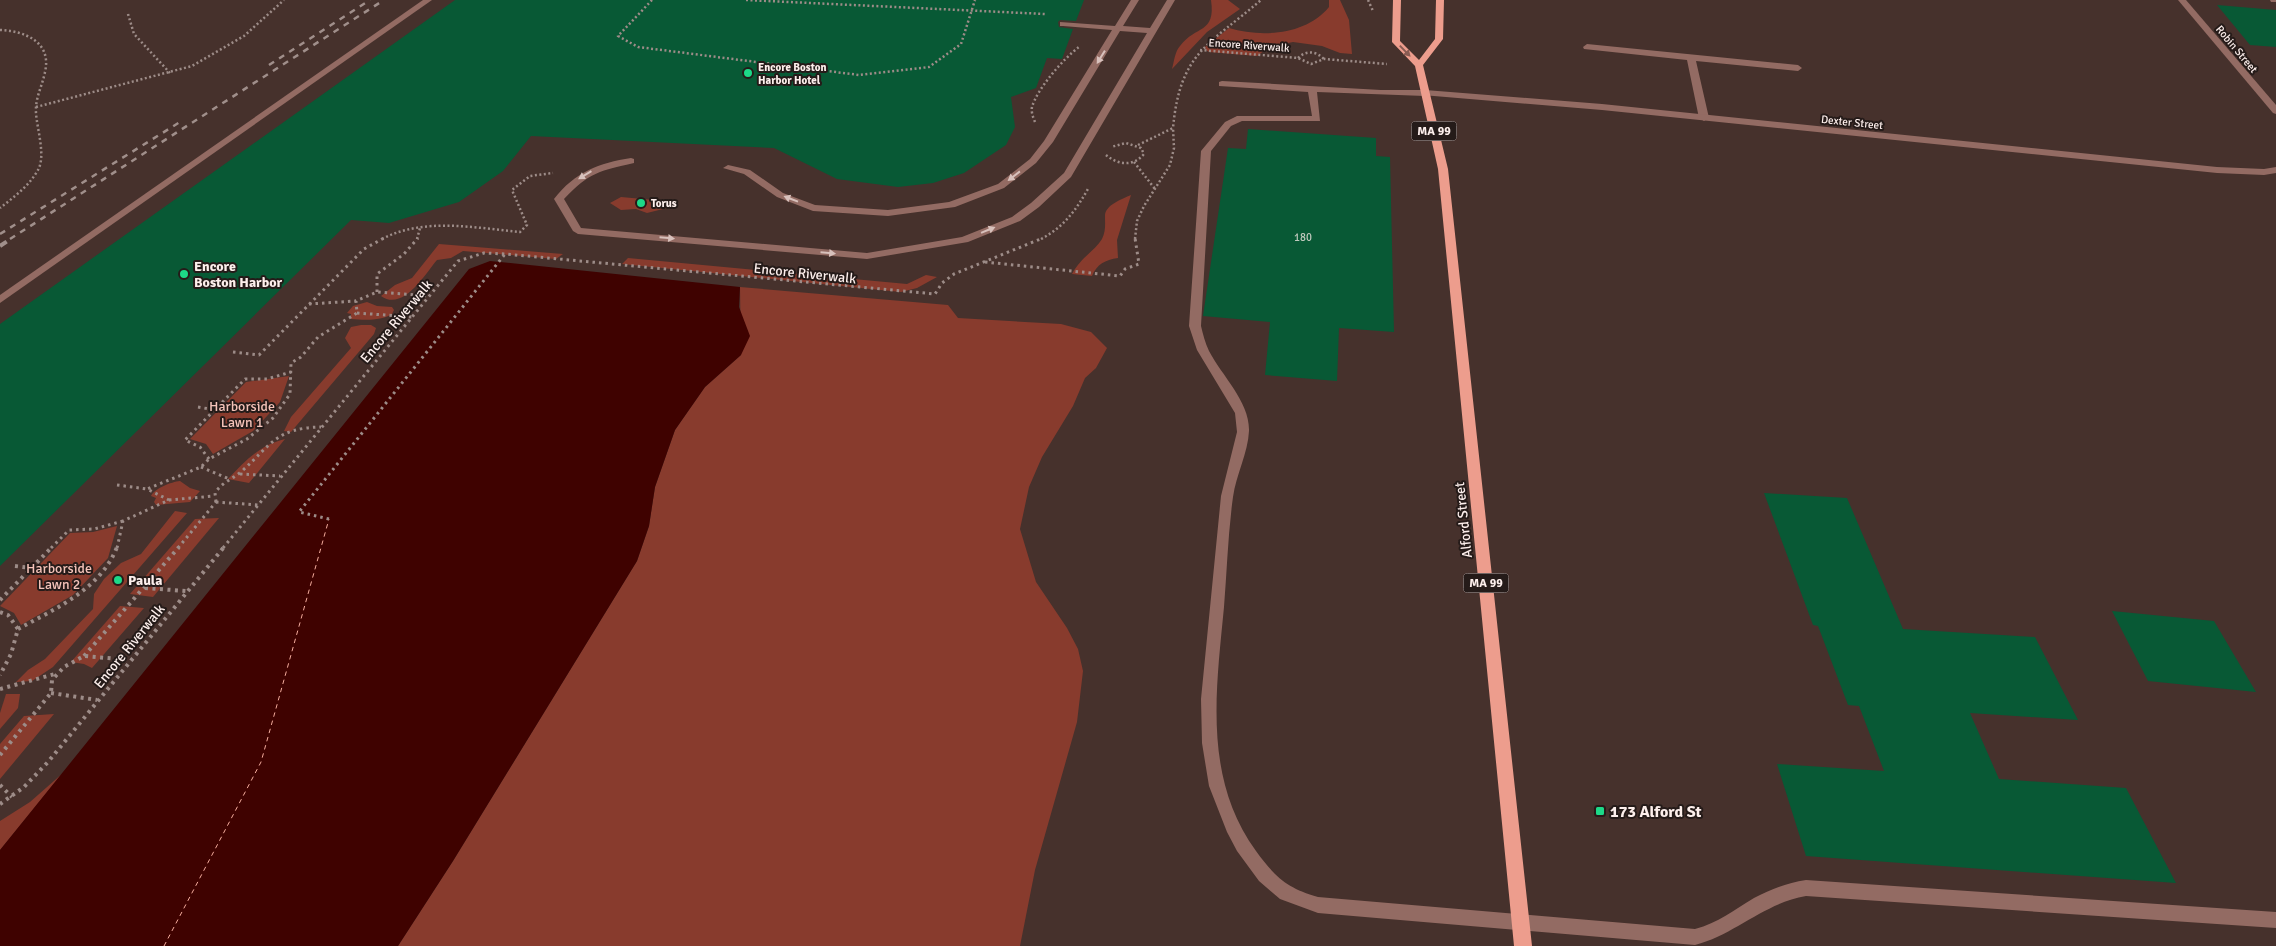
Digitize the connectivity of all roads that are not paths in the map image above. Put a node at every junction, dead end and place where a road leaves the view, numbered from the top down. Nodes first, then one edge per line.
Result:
1 (428, 0) edge
2 (1135, 0) edge
3 (1171, 0) edge
4 (1397, 0) edge
5 (1440, 0) edge
6 (2182, 0) edge
7 (1063, 24) dead end
8 (1120, 28) junction
9 (1153, 32) junction
10 (1588, 47) dead end
11 (1691, 58) junction
12 (1419, 65) junction
13 (1798, 68) dead end
14 (1222, 84) dead end
15 (1312, 89) junction
16 (1425, 93) junction
17 (2272, 104) edge
18 (2276, 111) edge
19 (1704, 118) junction
20 (631, 161) dead end
21 (728, 168) dead end
22 (2276, 170) edge
23 (0, 300) edge
24 (2276, 920) edge
25 (1521, 923) junction
26 (1524, 946) edge

1 - 23 street
2 - 8 street
3 - 9 street
4 -> 12 main road
5 - 12 main road
6 - 17 street, Robin Street
7 - 8 street
8 - 9 street
8 -> 21 street
20 -> 9 street
10 - 11 street
11 - 13 street
11 - 19 street
12 - 16 main road, MA 99
14 - 15 street, Dexter Street
15 - 16 street, Dexter Street
15 - 25 street
16 - 19 street, Dexter Street
16 - 25 main road, Alford Street / MA 99
17 - 18 street, Robin Street
19 - 22 street, Dexter Street
24 - 25 street
25 - 26 main road, Alford Street / MA 99

